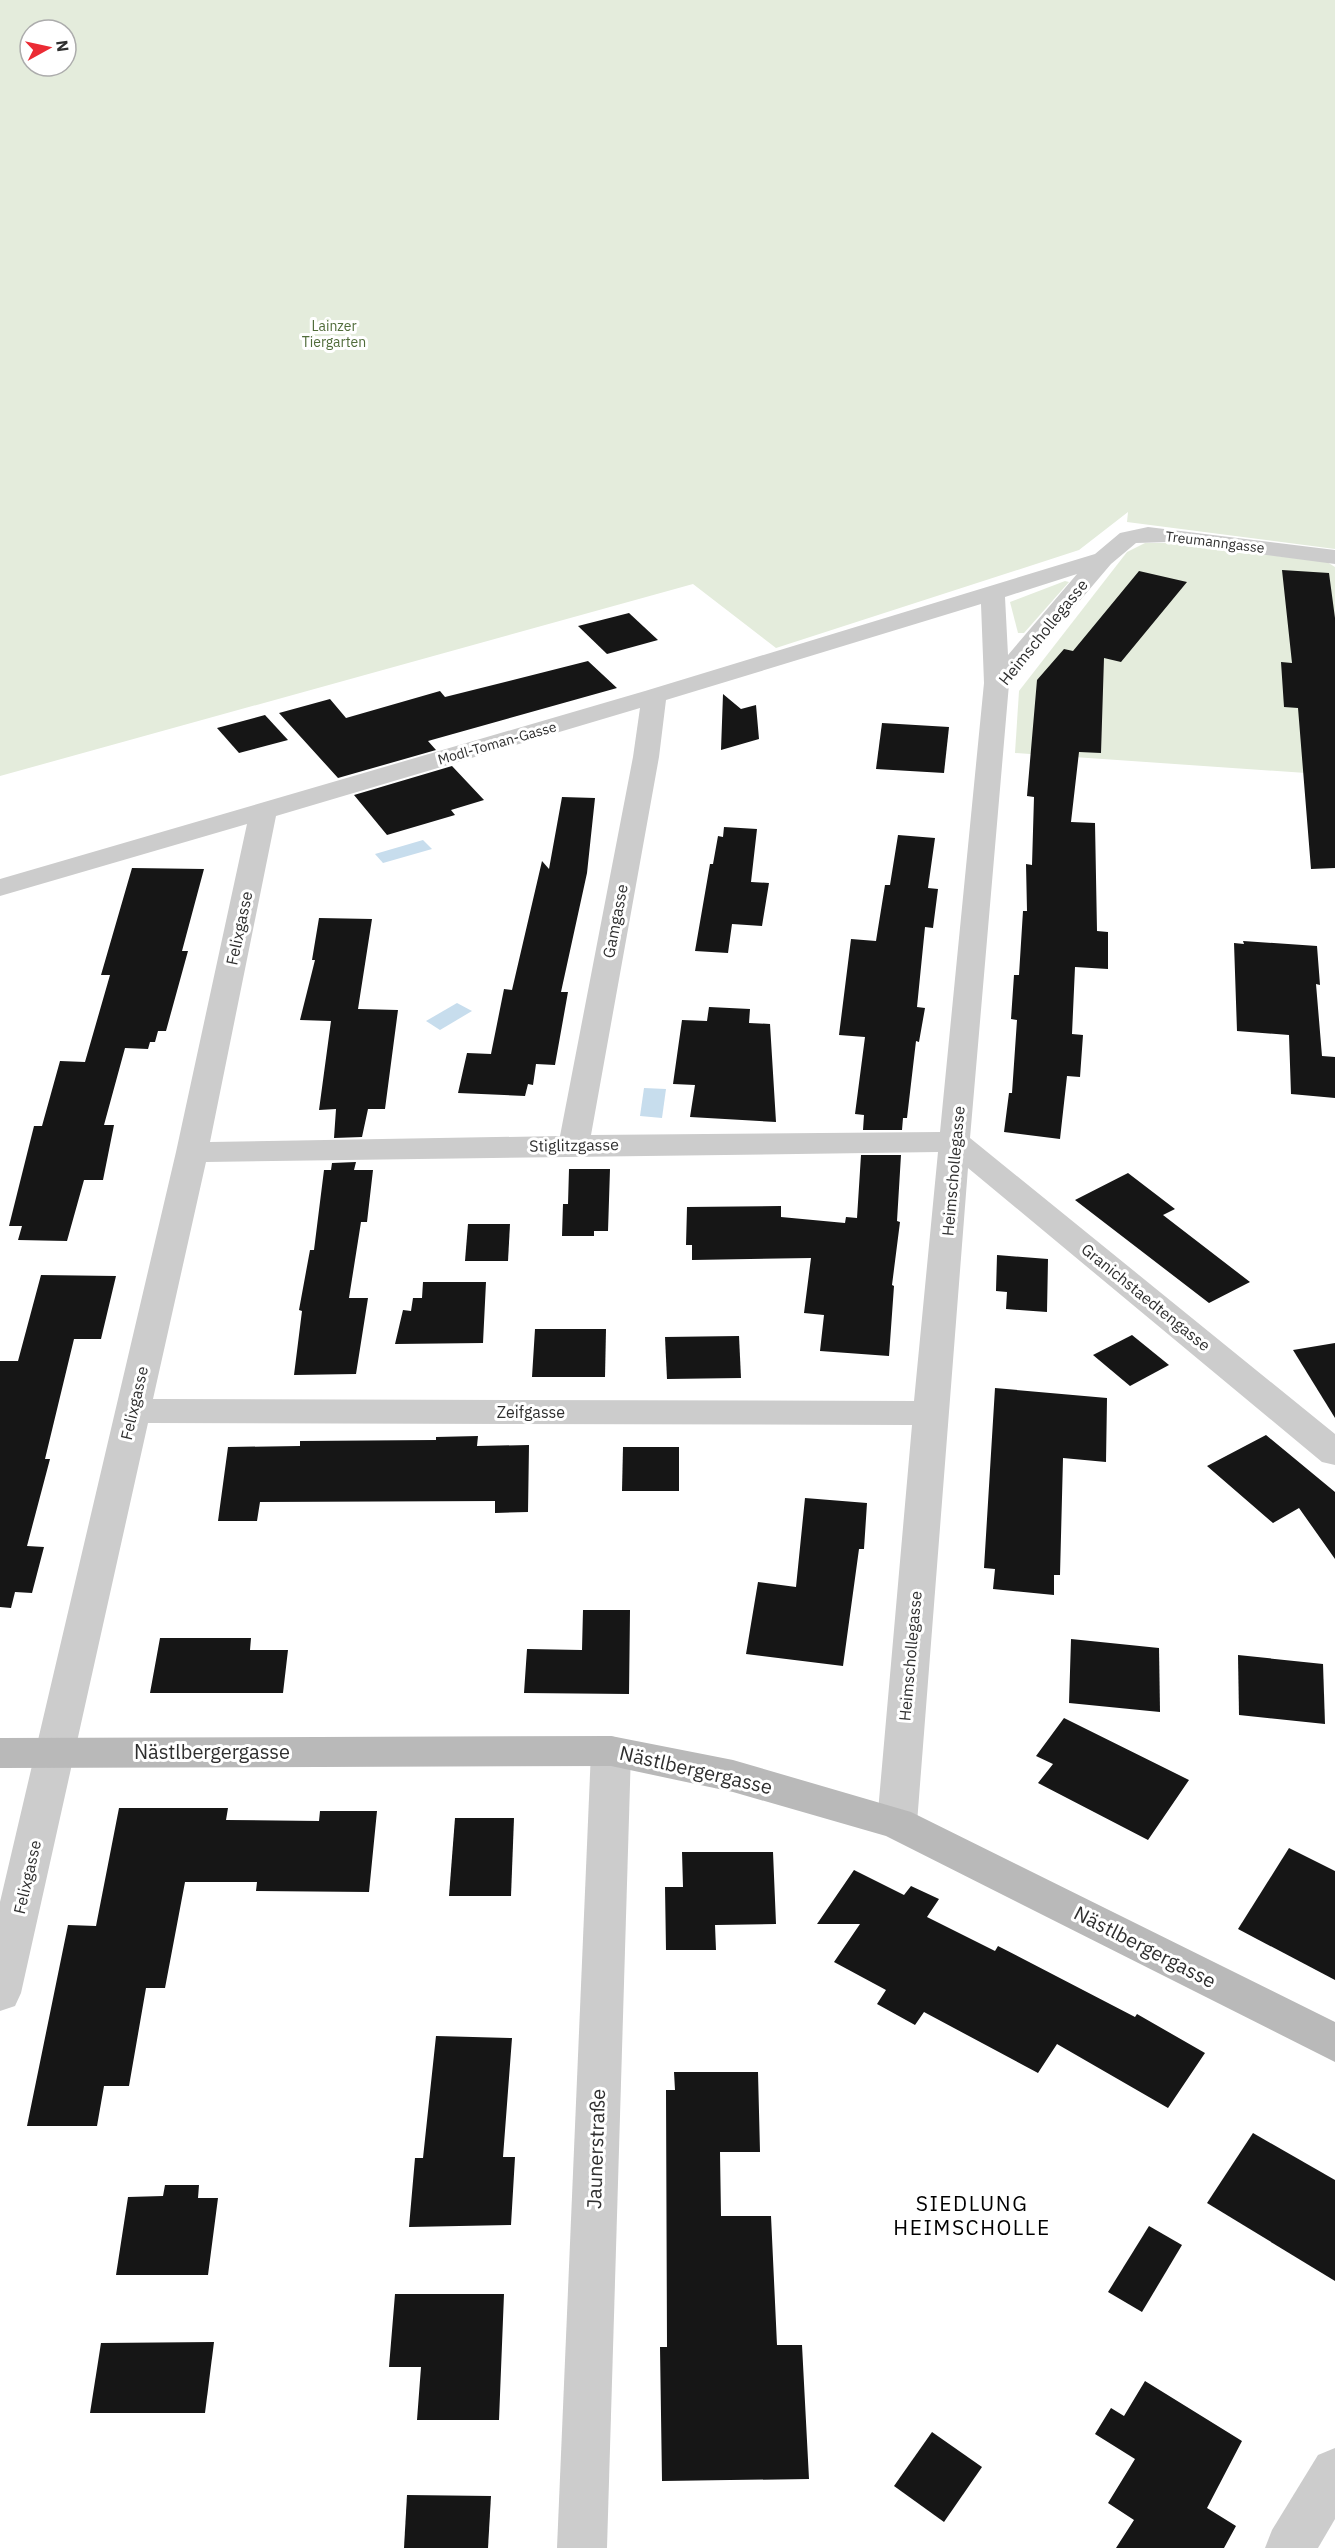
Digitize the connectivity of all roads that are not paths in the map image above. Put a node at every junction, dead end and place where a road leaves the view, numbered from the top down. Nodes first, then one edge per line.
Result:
1 (1335, 558) edge
2 (1103, 559) junction
3 (993, 595) junction
4 (998, 683) junction
5 (654, 696) junction
6 (263, 812) junction
7 (0, 888) edge
8 (956, 1142) junction
9 (574, 1145) junction
10 (192, 1152) junction
11 (132, 1411) junction
12 (930, 1413) junction
13 (1335, 1453) edge
14 (611, 1751) junction
15 (57, 1752) junction
16 (0, 1753) edge
17 (897, 1822) junction
18 (0, 1993) edge
19 (1335, 2043) edge
20 (1335, 2472) edge
21 (582, 2548) edge
22 (1290, 2548) edge

1 - 2 street, Treumanngasse
2 - 3 street, Modl-Toman-Gasse
2 - 4 street, Heimschollegasse
3 - 4 street
3 - 5 street, Modl-Toman-Gasse
4 - 8 street, Heimschollegasse
5 - 6 street, Modl-Toman-Gasse
5 - 9 street, Gamgasse
6 - 7 street, Modl-Toman-Gasse
6 - 10 street, Felixgasse
8 - 9 street, Stiglitzgasse
8 - 12 street, Heimschollegasse
8 - 13 street, Granichstaedtengasse
9 - 10 street, Stiglitzgasse
10 - 11 street, Felixgasse
11 - 12 street, Zeifgasse
11 - 15 street, Felixgasse
12 - 17 street, Heimschollegasse
14 - 15 street, Nästlbergergasse
14 - 17 street, Nästlbergergasse
14 - 21 street, Jaunerstraße
15 - 16 street, Nästlbergergasse
15 - 18 street, Felixgasse
17 - 19 street, Nästlbergergasse
20 - 22 street

